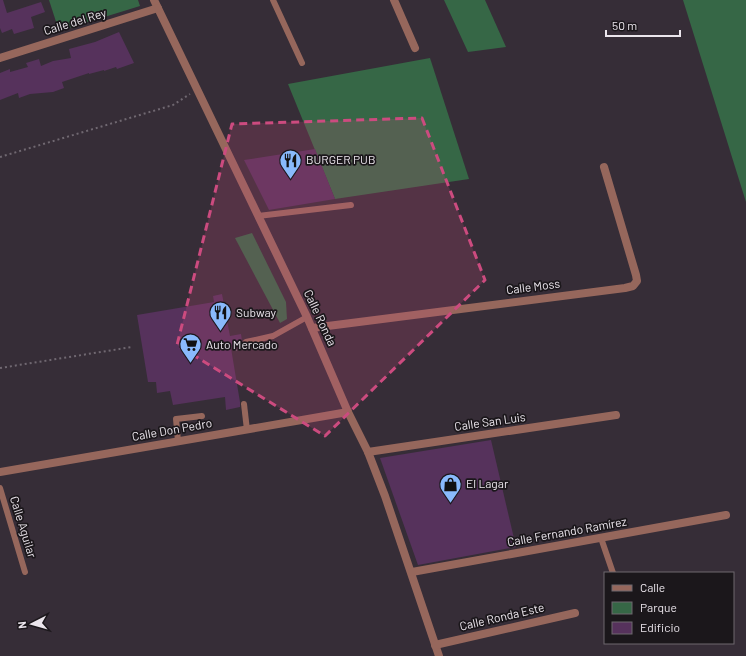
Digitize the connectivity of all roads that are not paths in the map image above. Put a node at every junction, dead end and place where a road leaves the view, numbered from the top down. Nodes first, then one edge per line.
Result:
1 (154, 0) edge
2 (273, 0) edge
3 (394, 0) edge
4 (158, 8) junction
5 (415, 48) dead end
6 (0, 58) edge
7 (302, 63) dead end
8 (604, 167) dead end
9 (351, 205) dead end
10 (258, 216) junction
11 (307, 317) junction
12 (312, 328) junction
13 (246, 342) dead end
14 (244, 404) dead end
15 (348, 412) junction
16 (616, 415) dead end
17 (202, 416) dead end
18 (247, 430) junction
19 (178, 441) junction
20 (368, 452) junction
21 (0, 472) edge
22 (0, 488) edge
23 (726, 515) dead end
24 (601, 538) junction
25 (25, 572) dead end
26 (412, 572) junction
27 (613, 572) edge
28 (576, 613) dead end
29 (435, 645) junction
30 (438, 656) edge

1 - 4 street, Calle Ronda
2 - 7 lane
3 - 5 street
4 - 6 street, Calle del Rey
4 - 10 street, Calle Ronda
8 - 12 street, Calle Moss
9 - 10 lane
10 - 11 street, Calle Ronda
11 - 12 street, Calle Ronda
11 - 13 lane
12 - 15 street, Calle Ronda
14 - 18 lane
15 - 18 street, Calle Don Pedro
15 - 20 street, Calle Ronda
16 - 20 street, Calle San Luis
17 - 19 lane
18 - 19 street, Calle Don Pedro
19 - 21 street, Calle Don Pedro
20 - 26 street, Calle Ronda
22 - 25 lane, Calle Aguilar
23 - 24 street, Calle Fernando Ramírez
24 - 26 street, Calle Fernando Ramírez
24 - 27 lane
26 - 29 street, Calle Ronda
28 - 29 street, Calle Ronda Este
29 - 30 street, Calle Ronda

